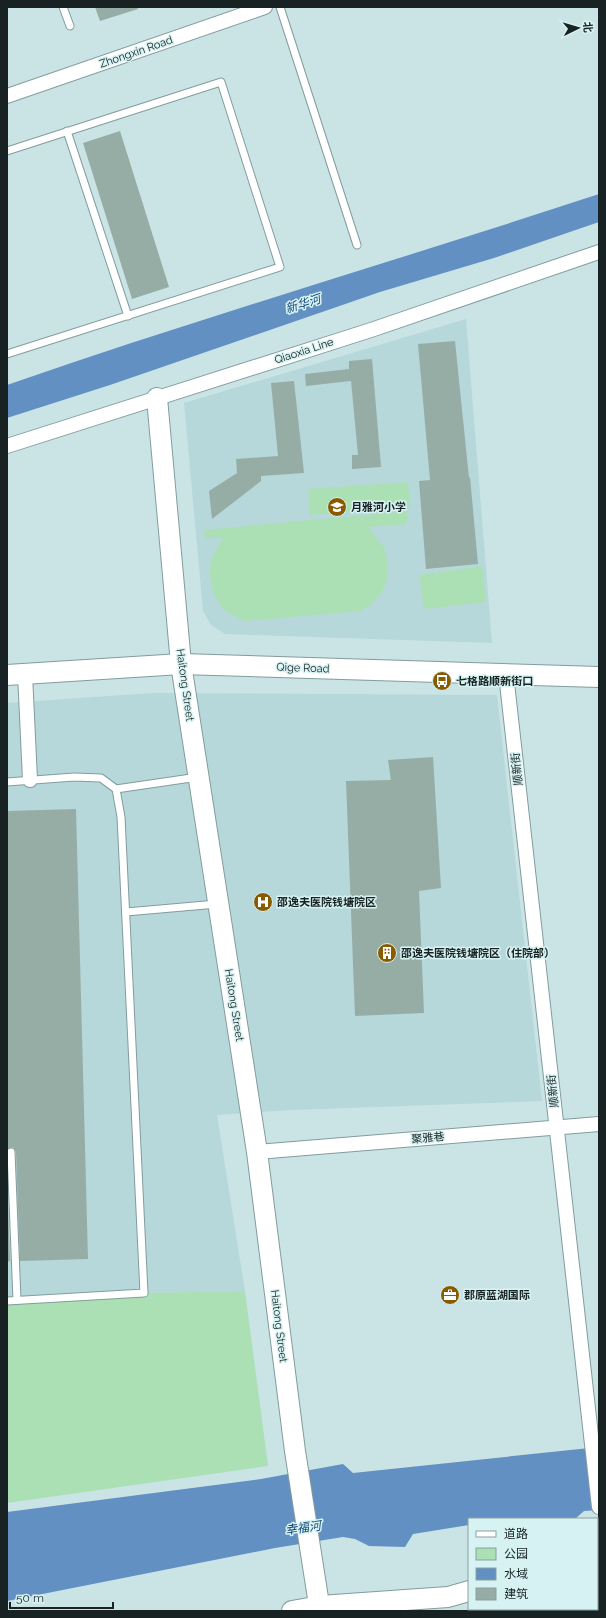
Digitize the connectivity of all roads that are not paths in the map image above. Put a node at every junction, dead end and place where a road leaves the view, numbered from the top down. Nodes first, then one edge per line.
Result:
1 (63, 7) edge
2 (265, 7) edge
3 (280, 7) edge
4 (70, 26) dead end
5 (7, 96) edge
6 (67, 131) junction
7 (7, 150) edge
8 (357, 245) dead end
9 (599, 252) edge
10 (128, 316) junction
11 (7, 354) edge
12 (157, 398) junction
13 (7, 446) edge
14 (181, 664) junction
15 (16, 674) edge
16 (506, 674) junction
17 (599, 677) edge
18 (198, 777) junction
19 (30, 780) junction
20 (7, 782) edge
21 (116, 789) junction
22 (218, 904) junction
23 (126, 912) junction
24 (599, 1124) edge
25 (557, 1127) junction
26 (11, 1152) dead end
27 (257, 1152) junction
28 (18, 1300) junction
29 (7, 1301) edge
30 (599, 1507) edge
31 (468, 1591) edge
32 (468, 1594) edge
33 (448, 1597) junction
34 (320, 1609) edge
35 (292, 1611) edge

1 - 4 lane
2 - 5 street, Zhongxin Road
3 - 8 lane
6 - 7 lane
6 - 10 lane
6 - 10 lane
9 - 12 street, Qiaoxia Line
10 - 11 lane
12 - 13 street, Qiaoxia Line
12 - 14 street, Haitong Street
14 - 15 street, Qige Road
14 - 16 street, Qige Road
14 - 18 street, Haitong Street
15 - 19 street
16 - 17 street, Qige Road
16 - 25 street, 顺新街
18 - 21 lane
18 - 22 street, Haitong Street
19 - 20 lane
19 - 21 lane
21 - 23 lane
22 - 23 lane
22 - 27 street, Haitong Street
23 - 28 lane
24 - 25 street, 聚雅巷
25 - 27 street, 聚雅巷
25 - 30 street, 顺新街
26 - 28 lane
27 - 34 street, Haitong Street
28 - 29 lane
31 - 33 street
32 - 33 street
33 - 34 street
34 - 35 street

